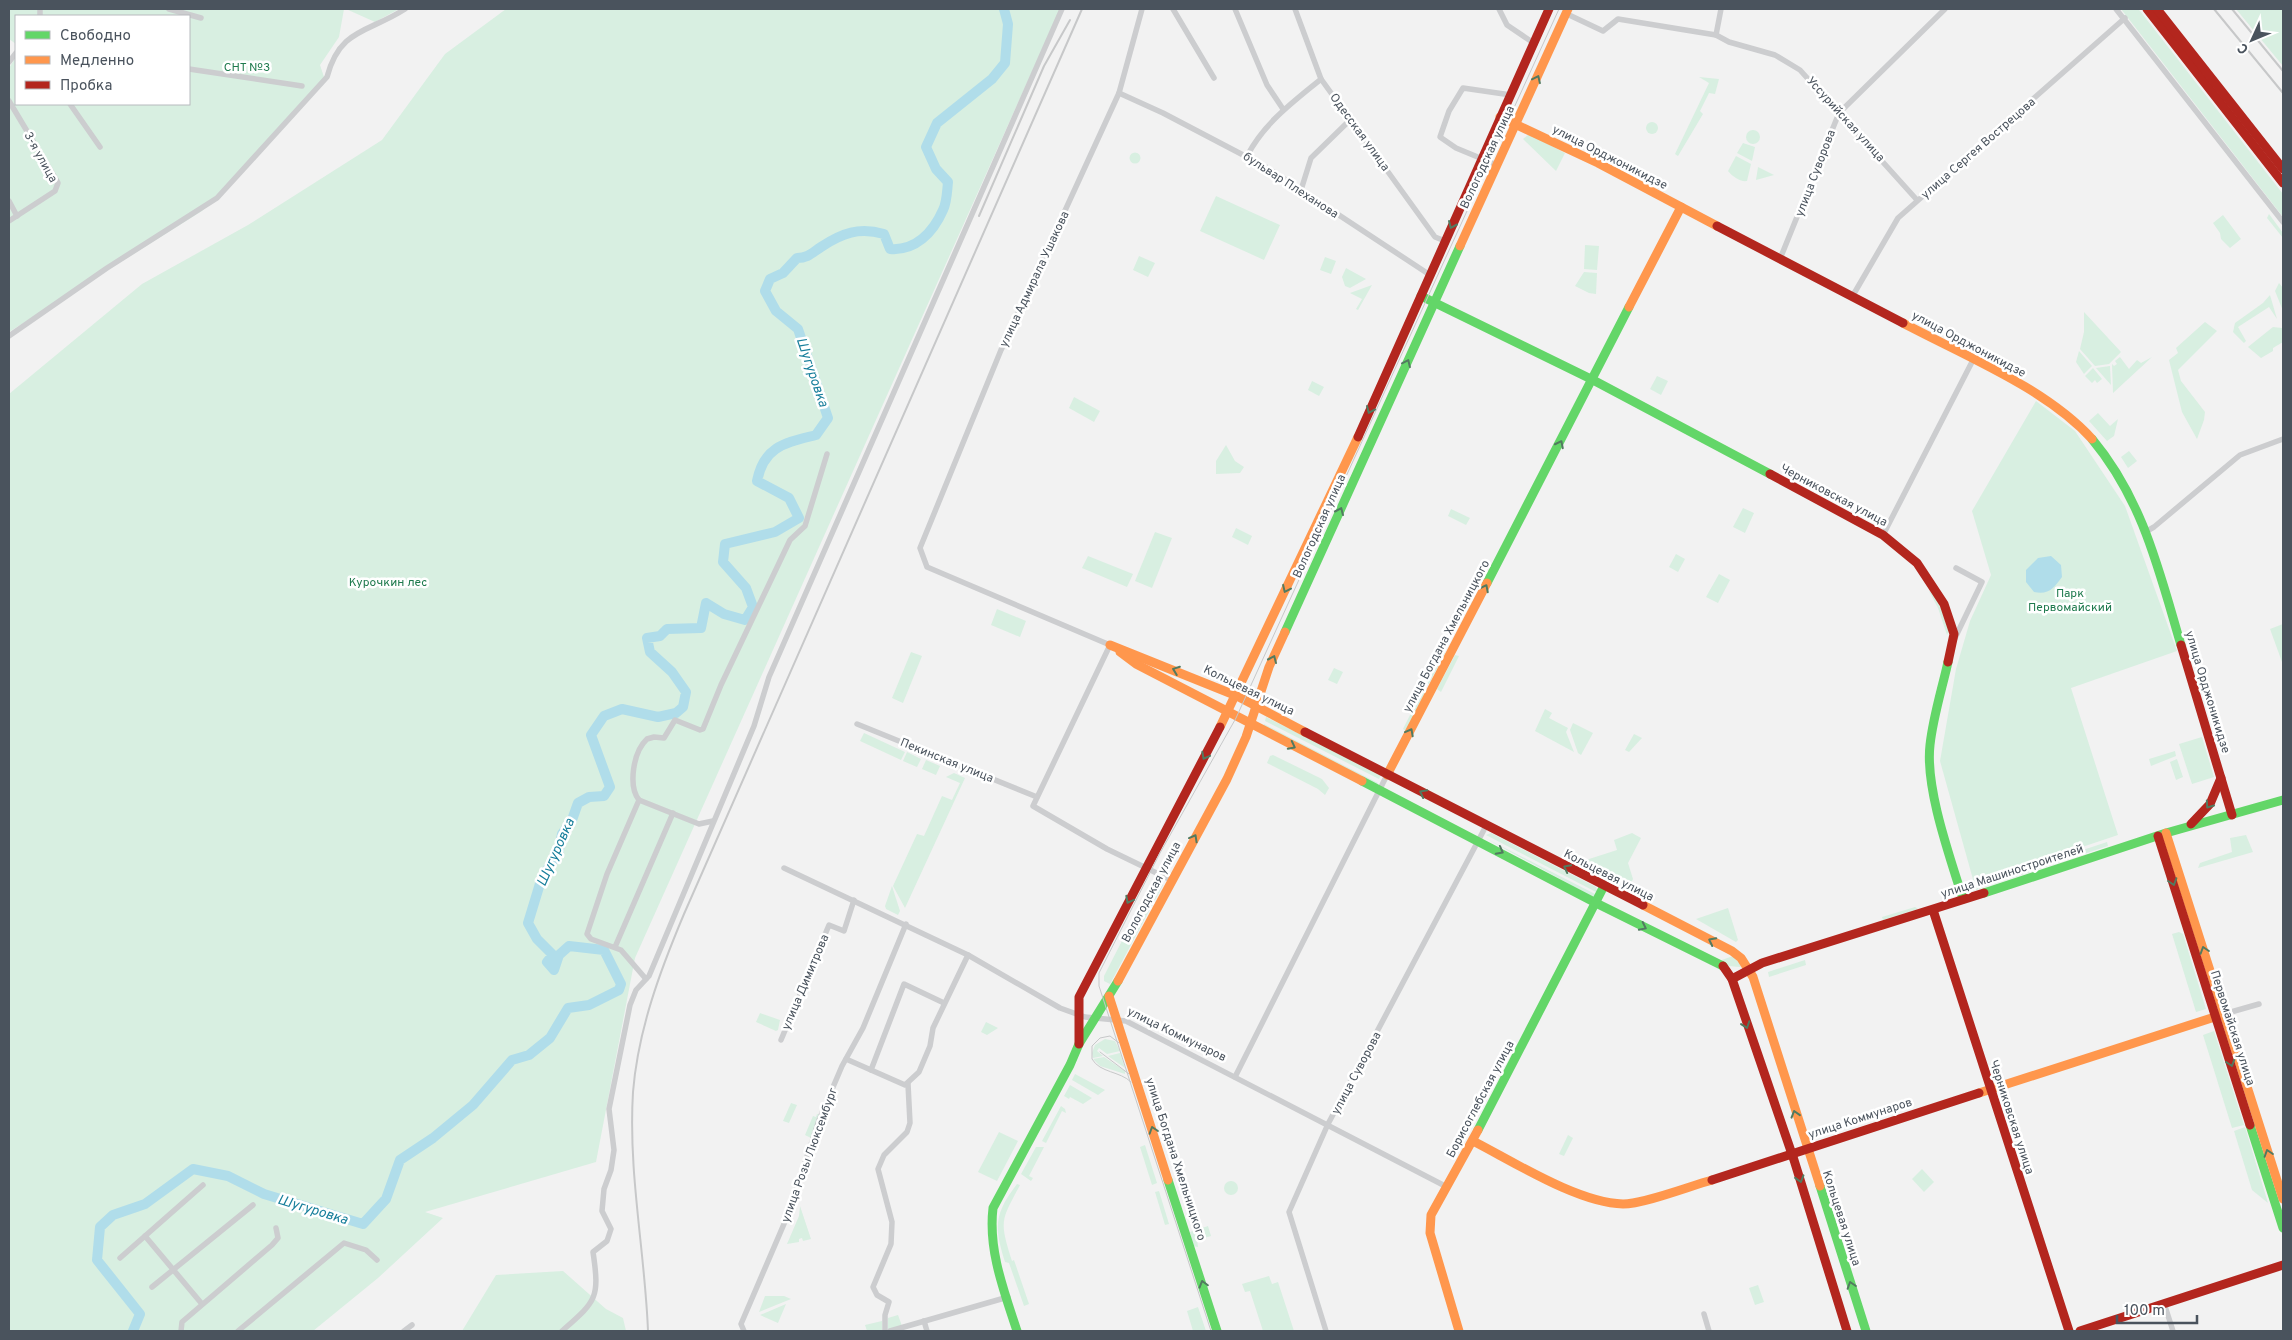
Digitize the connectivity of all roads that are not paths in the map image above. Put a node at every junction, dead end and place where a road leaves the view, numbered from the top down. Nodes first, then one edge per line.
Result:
1 (169, 9) edge
2 (405, 9) edge
3 (1062, 9) edge
4 (1142, 9) edge
5 (1173, 9) edge
6 (1235, 9) edge
7 (1295, 9) edge
8 (1499, 9) edge
9 (1549, 9) edge
10 (1721, 9) edge
11 (1945, 9) edge
12 (2116, 9) edge
13 (2147, 9) edge
14 (2157, 9) edge
15 (1567, 12) edge
16 (190, 15) edge
17 (190, 15) edge
18 (200, 18) dead end
19 (2125, 18) junction
20 (1716, 35) junction
21 (1535, 44) junction
22 (190, 69) edge
23 (1214, 78) dead end
24 (1322, 79) junction
25 (302, 86) dead end
26 (1119, 93) junction
27 (1511, 95) junction
28 (9, 102) edge
29 (71, 105) edge
30 (1283, 110) junction
31 (1840, 112) junction
32 (1500, 117) junction
33 (1351, 119) junction
34 (1517, 124) junction
35 (100, 147) dead end
36 (1247, 156) junction
37 (1482, 159) junction
38 (1496, 165) junction
39 (2283, 169) edge
40 (2283, 183) edge
41 (1301, 190) junction
42 (1917, 200) junction
43 (9, 201) edge
44 (1681, 207) junction
45 (17, 216) junction
46 (9, 221) edge
47 (2283, 222) edge
48 (1445, 241) junction
49 (1780, 259) junction
50 (1432, 270) junction
51 (1421, 296) junction
52 (1852, 296) junction
53 (1436, 303) junction
54 (9, 336) edge
55 (1973, 360) junction
56 (1593, 380) junction
57 (2283, 439) edge
58 (827, 454) dead end
59 (2147, 531) junction
60 (1882, 535) junction
61 (920, 548) joint
62 (1956, 568) dead end
63 (1953, 642) junction
64 (1110, 645) junction
65 (1237, 696) junction
66 (1255, 705) junction
67 (1228, 713) junction
68 (857, 724) dead end
69 (1249, 724) junction
70 (1387, 775) junction
71 (2221, 777) junction
72 (1379, 791) junction
73 (1037, 798) junction
74 (638, 800) junction
75 (2283, 800) edge
76 (673, 813) junction
77 (2232, 815) junction
78 (714, 821) junction
79 (1486, 826) junction
80 (2188, 826) junction
81 (2162, 834) junction
82 (1478, 840) junction
83 (784, 868) dead end
84 (1146, 869) junction
85 (1170, 880) junction
86 (1604, 886) junction
87 (1963, 899) junction
88 (854, 900) junction
89 (1596, 903) junction
90 (1933, 910) junction
91 (906, 924) junction
92 (615, 947) junction
93 (968, 955) junction
94 (1750, 970) junction
95 (646, 979) junction
96 (1732, 979) junction
97 (1110, 996) junction
98 (944, 1003) junction
99 (2260, 1004) dead end
100 (1079, 1015) junction
101 (2220, 1015) junction
102 (1096, 1019) junction
103 (1117, 1019) junction
104 (781, 1040) dead end
105 (1079, 1044) junction
106 (846, 1059) junction
107 (871, 1070) junction
108 (1235, 1077) junction
109 (908, 1084) junction
110 (1990, 1089) junction
111 (1328, 1124) junction
112 (1473, 1141) junction
113 (1806, 1148) junction
114 (1791, 1153) junction
115 (203, 1185) dead end
116 (1447, 1187) junction
117 (2283, 1199) edge
118 (253, 1205) dead end
119 (276, 1228) dead end
120 (2283, 1228) edge
121 (145, 1236) junction
122 (120, 1258) dead end
123 (377, 1260) dead end
124 (2283, 1265) edge
125 (174, 1270) junction
126 (152, 1287) dead end
127 (1008, 1297) junction
128 (2164, 1303) junction
129 (202, 1304) junction
130 (1704, 1314) dead end
131 (924, 1322) junction
132 (412, 1325) dead end
133 (180, 1331) edge
134 (238, 1331) edge
135 (404, 1331) edge
136 (562, 1331) edge
137 (744, 1331) edge
138 (884, 1331) edge
139 (890, 1331) edge
140 (927, 1331) edge
141 (1018, 1331) edge
142 (1217, 1331) edge
143 (1326, 1331) edge
144 (1459, 1331) edge
145 (1709, 1331) edge
146 (1847, 1331) edge
147 (1866, 1331) edge
148 (2069, 1331) edge
149 (2080, 1331) edge
150 (2173, 1331) edge

1 - 17 street
2 - 54 street
3 - 78 street
4 - 26 street, улица Адмирала Ушакова
5 - 23 street
6 - 30 street
7 - 24 street, Одесская улица
8 - 21 street
9 - 21 main road, Вологодская улица
10 - 20 street
11 - 31 street, улица Суворова
12 - 19 street
13 - 40 main road
14 - 39 main road
15 - 20 street, Уссурийская улица
34 -> 15 main road, Вологодская улица
16 - 18 street
19 - 42 street, улица Сергея Вострецова
19 - 47 street
20 - 31 street, Уссурийская улица
21 - 27 main road, Вологодская улица
22 - 25 street
24 - 30 street
24 - 33 street, Одесская улица
26 - 36 street, бульвар Плеханова
26 - 61 street, улица Адмирала Ушакова
27 - 32 main road, Вологодская улица
27 - 37 street
28 - 45 street, 3-я улица
29 - 35 street
30 - 36 street
31 - 42 street, Уссурийская улица
31 - 49 street, улица Суворова
32 - 34 main road, улица Орджоникидзе
32 - 37 main road, Вологодская улица
33 - 41 street
33 - 48 street, Одесская улица
34 - 38 main road, Вологодская улица
34 - 44 main road, улица Орджоникидзе
36 - 41 street, бульвар Плеханова
37 - 38 street
37 -> 48 main road, Вологодская улица
38 - 53 main road, Вологодская улица
41 - 50 street, бульвар Плеханова
42 - 52 street, улица Сергея Вострецова
43 - 45 street
44 - 49 main road, улица Орджоникидзе
44 - 56 main road, улица Богдана Хмельницкого
45 - 46 street, 3-я улица
48 - 50 main road, Вологодская улица
49 - 52 main road, улица Орджоникидзе
50 - 51 main road, Вологодская улица
51 - 53 main road, Черниковская улица
51 -> 65 main road, Вологодская улица
52 - 55 main road, улица Орджоникидзе
53 - 56 main road, Черниковская улица
66 -> 53 main road, Вологодская улица
55 - 59 main road, улица Орджоникидзе
55 - 60 street
56 - 60 main road, Черниковская улица
70 -> 56 main road, улица Богдана Хмельницкого
57 - 59 street
58 - 74 street
59 - 71 main road, улица Орджоникидзе
60 - 63 main road, Черниковская улица
61 - 64 street, Кольцевая улица
62 - 63 street
63 - 87 main road, Черниковская улица
65 -> 64 main road, Кольцевая улица
64 - 67 main road, Кольцевая улица
64 - 73 street
65 - 66 main road, Кольцевая улица
65 - 67 main road, Вологодская улица
66 - 69 main road, Вологодская улица
66 - 70 main road, Кольцевая улица
67 - 69 main road, Кольцевая улица
67 -> 84 main road, Вологодская улица
68 - 73 street, Пекинская улица
69 -> 72 main road, Кольцевая улица
85 -> 69 main road, Вологодская улица
70 - 72 street, улица Богдана Хмельницкого
79 -> 70 main road, Кольцевая улица
71 - 77 main road, улица Орджоникидзе
71 -> 80 main road
72 - 82 main road, Кольцевая улица
72 - 108 street, улица Богдана Хмельницкого
73 - 84 street
74 - 76 street
74 - 92 street
75 - 77 main road, улица Машиностроителей
76 - 78 street
76 - 92 street
77 - 80 main road, улица Машиностроителей
78 - 95 street
79 - 82 street, улица Суворова
86 -> 79 main road, Кольцевая улица
80 - 81 main road, улица Машиностроителей
81 - 87 main road, улица Машиностроителей
81 - 101 main road, Первомайская улица
82 -> 89 main road, Кольцевая улица
82 - 111 street, улица Суворова
83 - 88 street, улица Коммунаров
84 - 85 street
84 -> 100 main road, Вологодская улица
85 - 97 main road, Вологодская улица
86 - 89 main road, Борисоглебская улица
94 -> 86 main road, Кольцевая улица
87 - 90 main road, улица Машиностроителей
88 - 91 street, улица Коммунаров
88 - 104 street, улица Димитрова
89 -> 96 main road, Кольцевая улица
89 - 112 main road, Борисоглебская улица
90 - 94 main road, улица Машиностроителей
90 - 110 main road, Черниковская улица
91 - 93 street, улица Коммунаров
91 - 106 street, улица Розы Люксембург
92 - 95 street
93 - 98 street
93 - 100 street, улица Коммунаров
94 - 96 main road, улица Машиностроителей
113 -> 94 main road, Кольцевая улица
95 - 136 street
96 -> 114 main road, Кольцевая улица
97 - 102 main road, Вологодская улица
97 - 103 main road, улица Богдана Хмельницкого
98 - 107 street
98 - 109 street
99 - 101 street, улица Коммунаров
100 - 102 street, улица Коммунаров
100 - 105 main road, Вологодская улица
101 - 110 main road, улица Коммунаров
117 -> 101 main road, Первомайская улица
101 -> 120 main road, Первомайская улица
102 - 103 street, улица Коммунаров
102 - 105 main road, Вологодская улица
103 - 108 street, улица Коммунаров
142 -> 103 main road, улица Богдана Хмельницкого
105 - 127 main road, Вологодская улица
106 - 107 street
106 - 137 street, улица Розы Люксембург
107 - 109 street
108 - 111 street, улица Коммунаров
109 - 138 street
110 - 113 main road, улица Коммунаров
110 - 148 main road, Черниковская улица
111 - 116 street, улица Коммунаров
111 - 143 street, улица Суворова
112 - 114 main road, улица Коммунаров
112 - 116 main road, Борисоглебская улица
113 - 114 main road, улица Коммунаров
147 -> 113 main road, Кольцевая улица
114 -> 146 main road, Кольцевая улица
115 - 121 street
116 - 144 main road, Борисоглебская улица
118 - 125 street
119 - 129 street
121 - 122 street
121 - 125 street
123 - 134 street
124 - 128 main road
125 - 126 street
125 - 129 street
127 - 131 street
127 - 141 main road, Вологодская улица
128 - 149 main road
128 - 150 street
129 - 133 street
130 - 145 street
131 - 139 street
131 - 140 street
132 - 135 street

